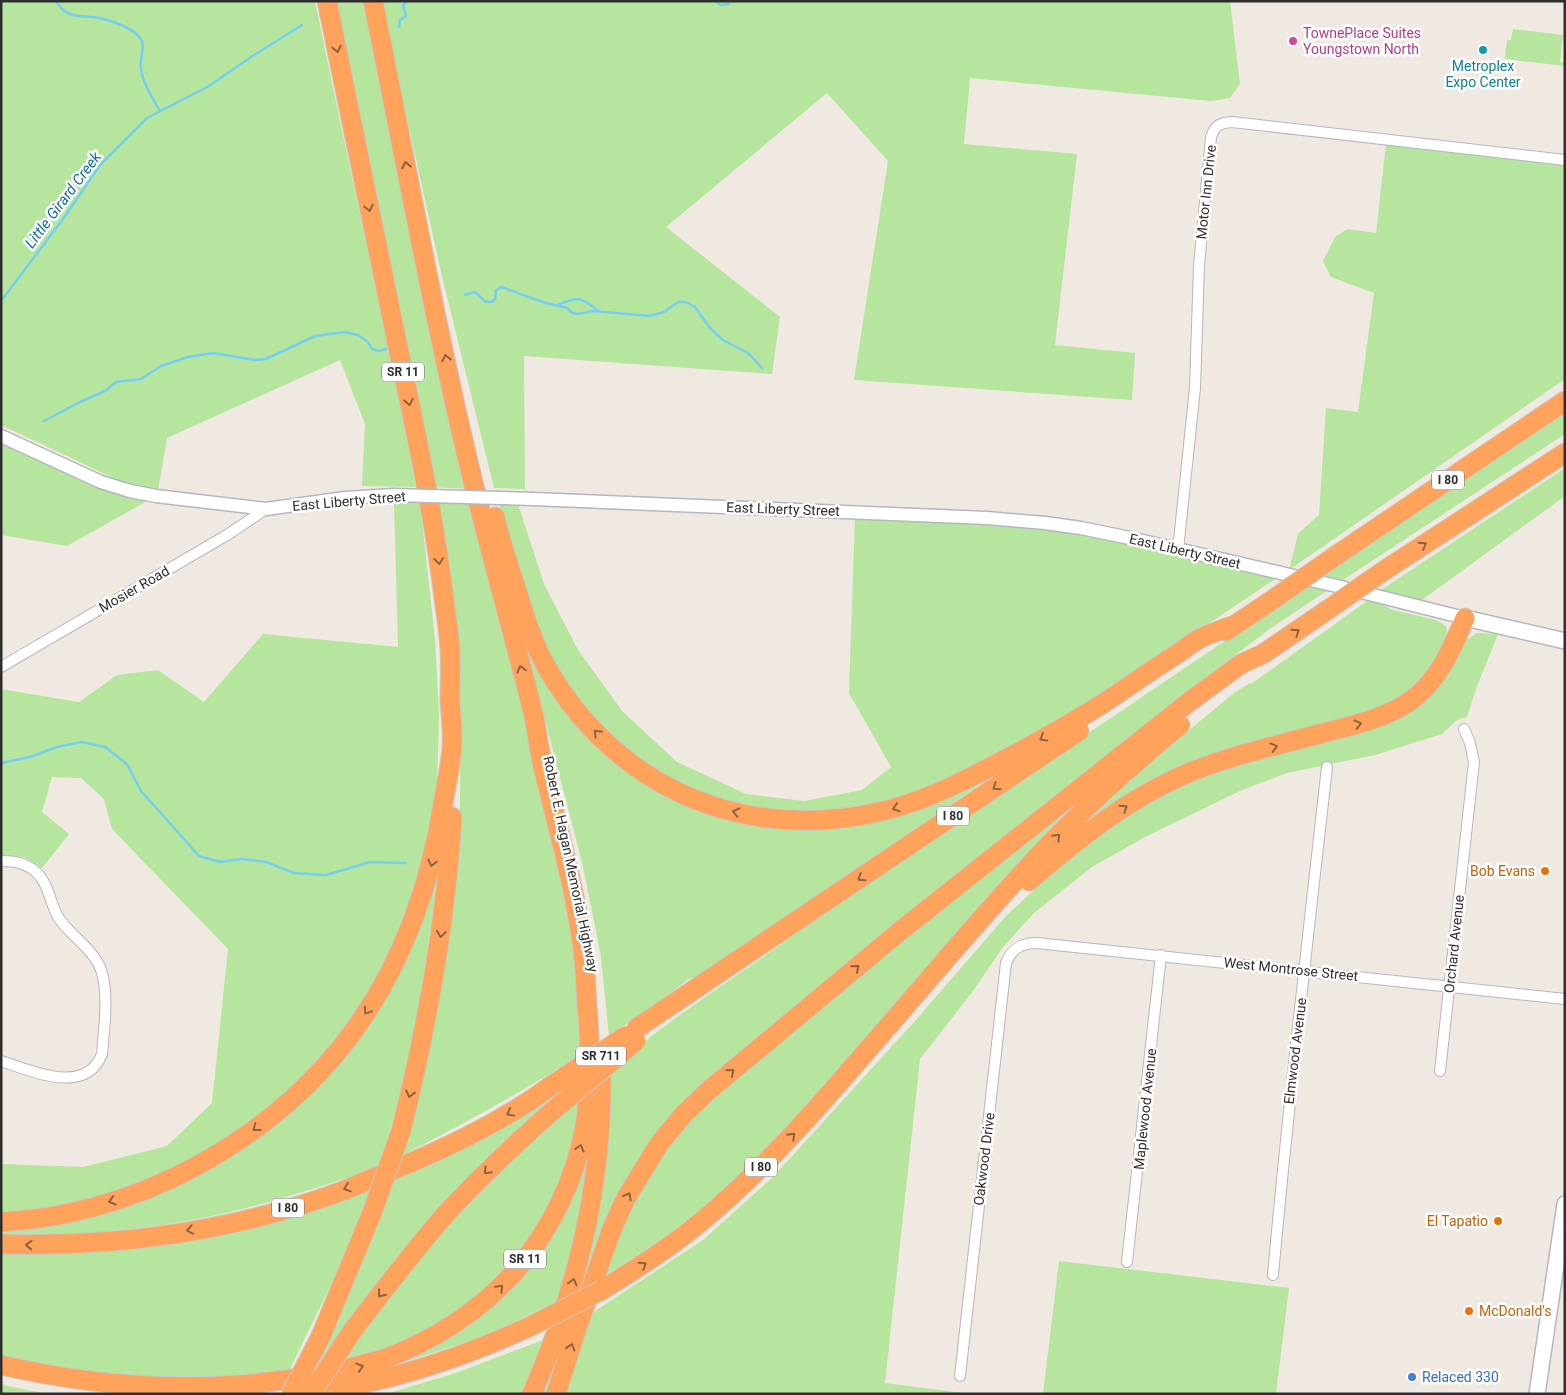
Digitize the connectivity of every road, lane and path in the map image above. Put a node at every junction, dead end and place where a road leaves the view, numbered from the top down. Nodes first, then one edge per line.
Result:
1 (327, 1) edge
2 (375, 14) edge
3 (1565, 160) edge
4 (453, 388) junction
5 (1565, 388) edge
6 (1565, 401) edge
7 (1, 436) edge
8 (1565, 453) edge
9 (266, 509) junction
10 (1364, 538) junction
11 (1178, 550) junction
12 (1465, 618) junction
13 (1235, 625) junction
14 (1565, 641) edge
15 (1262, 654) junction
16 (1, 667) edge
17 (534, 716) junction
18 (1464, 729) dead end
19 (452, 746) junction
20 (1327, 767) dead end
21 (1, 861) edge
22 (1017, 947) joint
23 (1162, 955) junction
24 (1305, 971) junction
25 (1449, 987) junction
26 (1565, 999) edge
27 (896, 1017) junction
28 (637, 1035) junction
29 (1, 1061) edge
30 (1440, 1071) dead end
31 (1565, 1204) edge
32 (1, 1222) edge
33 (1, 1244) edge
34 (1128, 1262) dead end
35 (1273, 1275) dead end
36 (528, 1333) junction
37 (1, 1365) edge
38 (1, 1373) edge
39 (960, 1376) dead end
40 (119, 1394) edge
41 (291, 1394) edge
42 (295, 1394) edge
43 (311, 1394) edge
44 (353, 1394) edge
45 (532, 1394) edge
46 (556, 1394) edge
47 (1536, 1394) edge

1 -> 19 highway, SR 11
4 -> 2 highway, SR 11
3 - 11 street, Motor Inn Drive
13 -> 4 highway
17 -> 4 highway, SR 11
5 - 10 highway
6 - 10 highway, I 80
7 - 9 street, East Liberty Street
15 -> 8 highway, I 80, bridge
9 - 11 street, East Liberty Street, bridge
9 - 16 street, Mosier Road
10 - 13 highway, I 80, bridge
11 - 12 street, East Liberty Street
12 - 14 main road, East Liberty Street
27 -> 12 highway
13 -> 28 highway, I 80
27 -> 15 highway, I 80
46 -> 15 highway
37 -> 17 highway, SR 11
45 -> 17 highway, Robert E. Hagan Memorial Highway / SR 711
18 - 25 street, Orchard Avenue
19 -> 32 highway, SR 11
19 -> 41 highway, bridge
20 - 24 street, Elmwood Avenue
21 - 29 street
22 - 23 street, West Montrose Street
22 - 39 street, Oakwood Drive
23 - 24 street, West Montrose Street
23 - 34 street, Maplewood Avenue
24 - 25 street, West Montrose Street
24 - 35 street, Elmwood Avenue
25 - 26 street, West Montrose Street
25 - 30 street, Orchard Avenue
36 -> 27 highway, I 80, bridge
28 -> 33 highway, I 80, bridge
28 -> 43 highway, bridge
31 - 47 main road
36 - 42 highway, I 80
36 - 44 highway
38 - 40 highway

